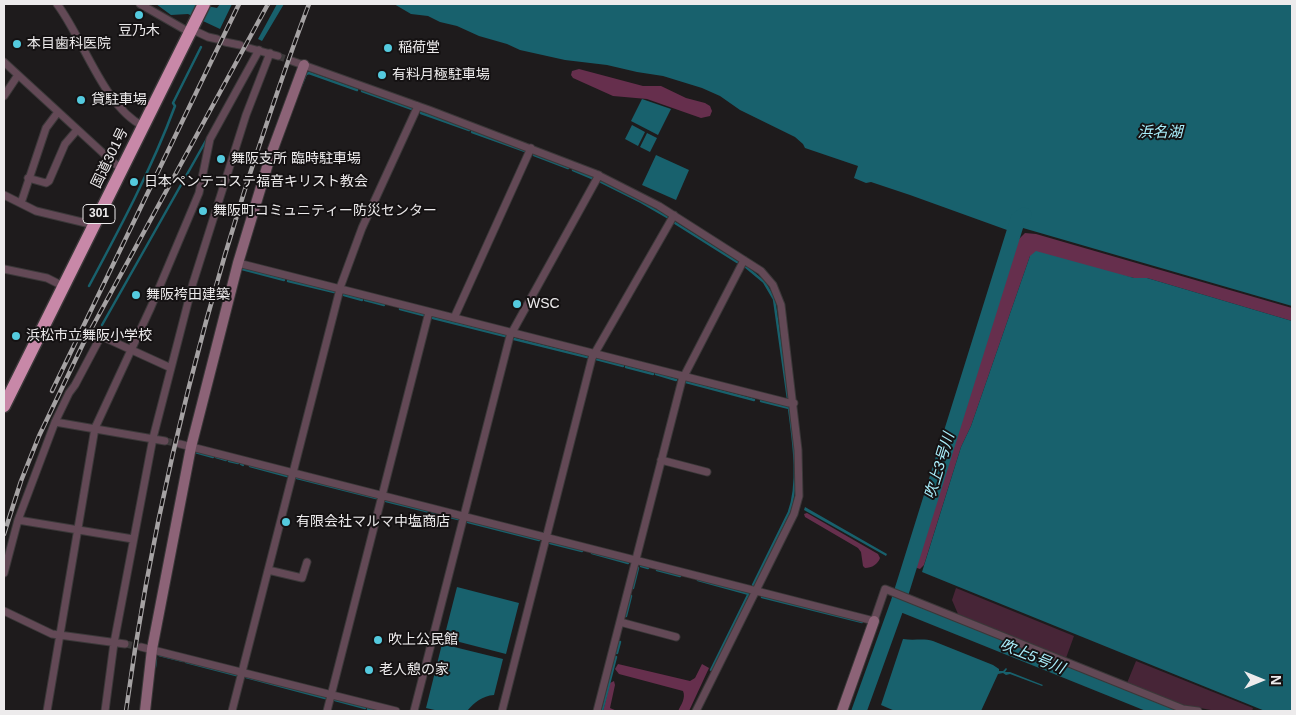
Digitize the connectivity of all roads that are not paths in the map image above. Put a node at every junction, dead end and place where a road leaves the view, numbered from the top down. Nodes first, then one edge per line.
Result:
1 (57, 4) edge
2 (140, 4) edge
3 (204, 4) edge
4 (192, 27) junction
5 (217, 39) dead end
6 (225, 42) dead end
7 (240, 45) dead end
8 (249, 48) dead end
9 (259, 50) junction
10 (270, 53) junction
11 (278, 56) tunnel mouth
12 (292, 61) tunnel mouth
13 (4, 62) edge
14 (304, 65) junction
15 (18, 76) junction
16 (4, 96) edge
17 (418, 106) junction
18 (58, 112) junction
19 (143, 126) junction
20 (78, 130) junction
21 (531, 148) junction
22 (122, 168) junction
23 (599, 175) junction
24 (28, 178) junction
25 (4, 195) edge
26 (21, 203) junction
27 (674, 215) junction
28 (93, 226) junction
29 (744, 260) junction
30 (238, 263) junction
31 (4, 269) edge
32 (63, 286) junction
33 (340, 289) junction
34 (429, 312) junction
35 (454, 318) junction
36 (512, 333) junction
37 (132, 350) junction
38 (594, 354) junction
39 (171, 368) junction
40 (684, 376) junction
41 (794, 402) junction
42 (4, 406) edge
43 (55, 422) junction
44 (95, 428) junction
45 (153, 438) junction
46 (165, 440) tunnel mouth
47 (180, 444) tunnel mouth
48 (191, 447) junction
49 (661, 460) junction
50 (708, 472) dead end
51 (293, 473) junction
52 (382, 495) junction
53 (464, 516) junction
54 (18, 520) junction
55 (78, 530) junction
56 (546, 537) junction
57 (133, 539) junction
58 (636, 560) junction
59 (306, 562) dead end
60 (268, 570) junction
61 (4, 573) edge
62 (756, 591) junction
63 (4, 612) edge
64 (874, 621) junction
65 (620, 622) junction
66 (60, 635) junction
67 (676, 637) dead end
68 (114, 643) junction
69 (126, 644) tunnel mouth
70 (141, 647) tunnel mouth
71 (152, 649) junction
72 (242, 672) junction
73 (331, 695) junction
74 (47, 711) edge
75 (105, 711) edge
76 (145, 711) edge
77 (232, 711) edge
78 (327, 711) edge
79 (396, 711) edge
80 (414, 711) edge
81 (502, 711) edge
82 (597, 711) edge
83 (696, 711) edge
84 (842, 711) edge
85 (1198, 711) edge

1 - 19 street
2 - 4 street
3 - 4 highway, 国道301号 / 301
4 - 5 street
4 - 19 highway, 国道301号 / 301
6 - 7 street
8 - 9 street
9 - 10 street
9 - 37 street
10 - 11 street
10 - 39 street
12 - 14 street
13 - 15 street
14 - 17 street
14 - 30 street
15 - 16 street
15 - 18 street
17 - 21 street
17 - 33 street
18 - 20 street
18 - 24 street
19 - 22 highway, 国道301号 / 301
20 - 22 street
20 - 24 street
21 - 23 street
21 - 35 street
22 - 28 highway, 国道301号 / 301
23 - 27 street
23 - 36 street
24 - 26 street
25 - 26 street
26 - 28 street
27 - 29 street
27 - 38 street
28 - 32 highway, 国道301号 / 301
29 - 40 street
29 - 41 street
30 - 33 street
30 - 48 street
31 - 32 street
32 - 42 highway, 国道301号 / 301
33 - 34 street
33 - 51 street
34 - 35 street
34 - 52 street
35 - 36 street
36 - 38 street
36 - 53 street
37 - 39 street
37 - 43 street
37 - 44 street
38 - 40 street
38 - 56 street
39 - 45 street
40 - 41 street
40 - 49 street
41 - 62 street
43 - 44 street
43 - 54 street
44 - 45 street
44 - 55 street
45 - 46 street
45 - 57 street
47 - 48 street
48 - 51 street
48 - 71 street
49 - 50 street
49 - 58 street
51 - 52 street
51 - 60 street
52 - 53 street
52 - 73 street
53 - 56 street
53 - 80 street
54 - 55 street
54 - 61 street
55 - 57 street
55 - 66 street
56 - 58 street
56 - 81 street
57 - 68 street
58 - 62 street
58 - 65 street
59 - 60 street
60 - 72 street
62 - 64 street
62 - 83 street
63 - 66 street
64 - 84 street
64 - 85 street
65 - 67 street
65 - 82 street
66 - 68 street
66 - 74 street
68 - 69 street
68 - 75 street
70 - 71 street
71 - 72 street
71 - 76 street
72 - 73 street
72 - 77 street
73 - 78 street
73 - 79 street

